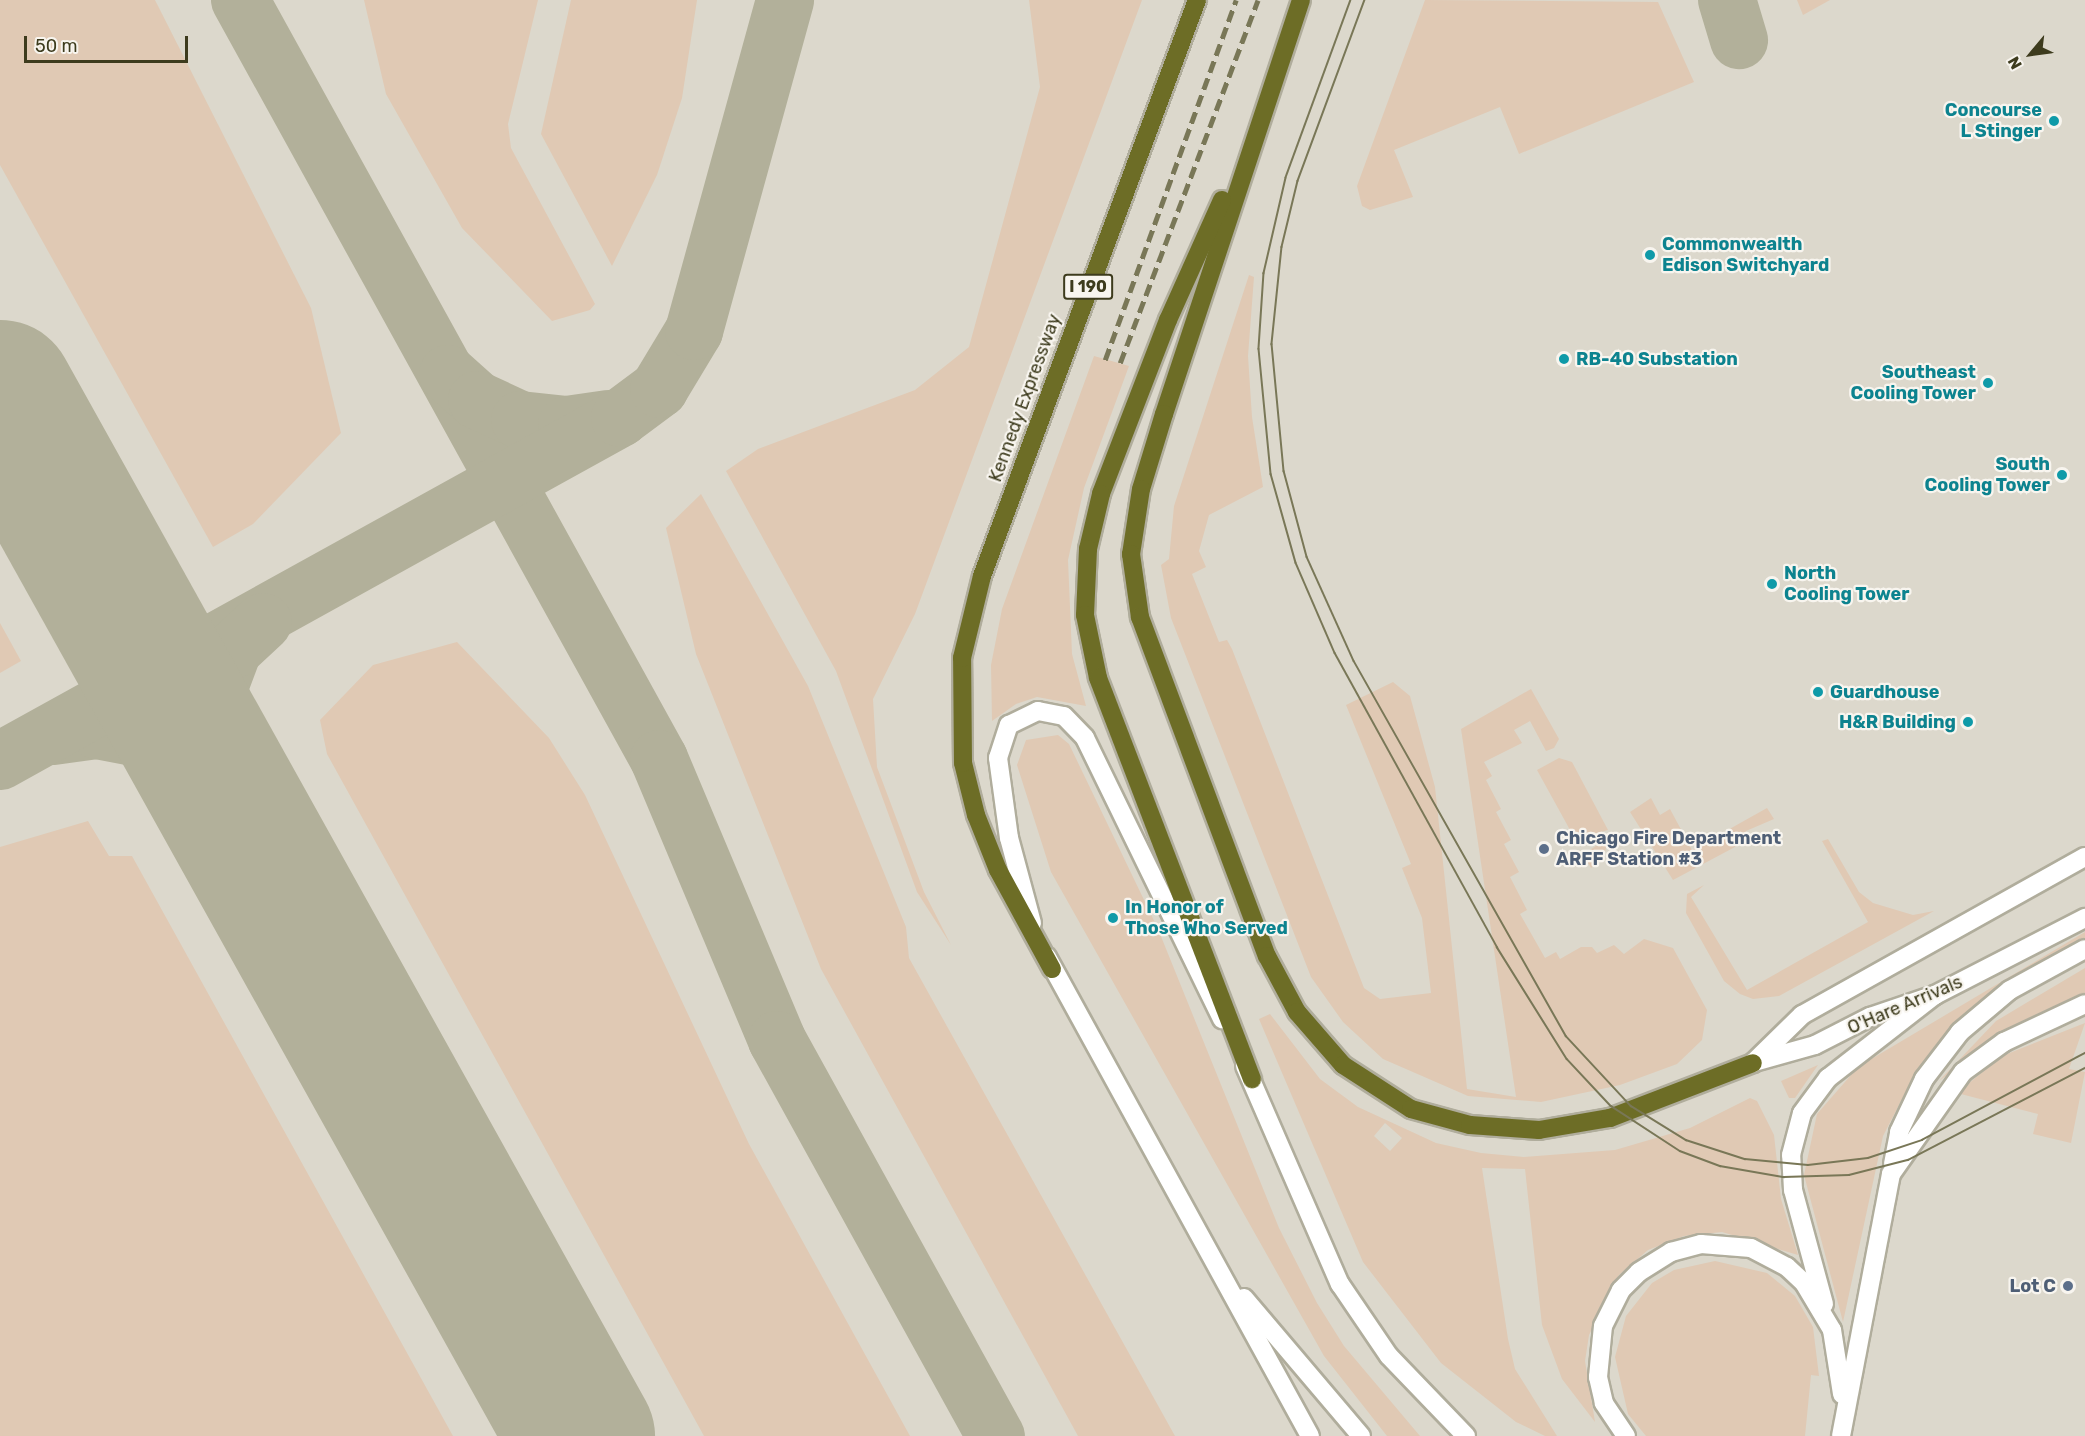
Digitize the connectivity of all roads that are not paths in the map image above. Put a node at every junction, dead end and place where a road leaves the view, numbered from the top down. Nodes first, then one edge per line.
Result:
1 (1197, 0) edge
2 (1301, 0) edge
3 (1258, 122) junction
4 (2085, 857) edge
5 (2085, 918) edge
6 (2085, 949) edge
7 (1052, 969) junction
8 (1935, 995) junction
9 (2085, 1004) edge
10 (1752, 1063) junction
11 (1252, 1079) junction
12 (1891, 1174) junction
13 (1205, 1246) junction
14 (1832, 1330) junction
15 (1420, 1393) junction
16 (1842, 1431) edge
17 (1310, 1436) edge
18 (1361, 1436) edge
19 (1466, 1436) edge
20 (1474, 1436) edge
21 (1626, 1436) edge

1 - 7 highway, Kennedy Expressway / I 190
2 - 3 highway
3 - 10 highway
3 - 11 highway
4 - 10 street
5 - 8 street, O'Hare Arrivals
6 - 12 street
7 - 11 street
7 - 13 street
8 - 10 street, O'Hare Arrivals
8 - 14 street
9 - 12 street
11 - 15 street
12 - 16 street
13 - 17 street
13 - 18 street
14 - 16 street
14 - 21 street
15 - 19 street
15 - 20 street

